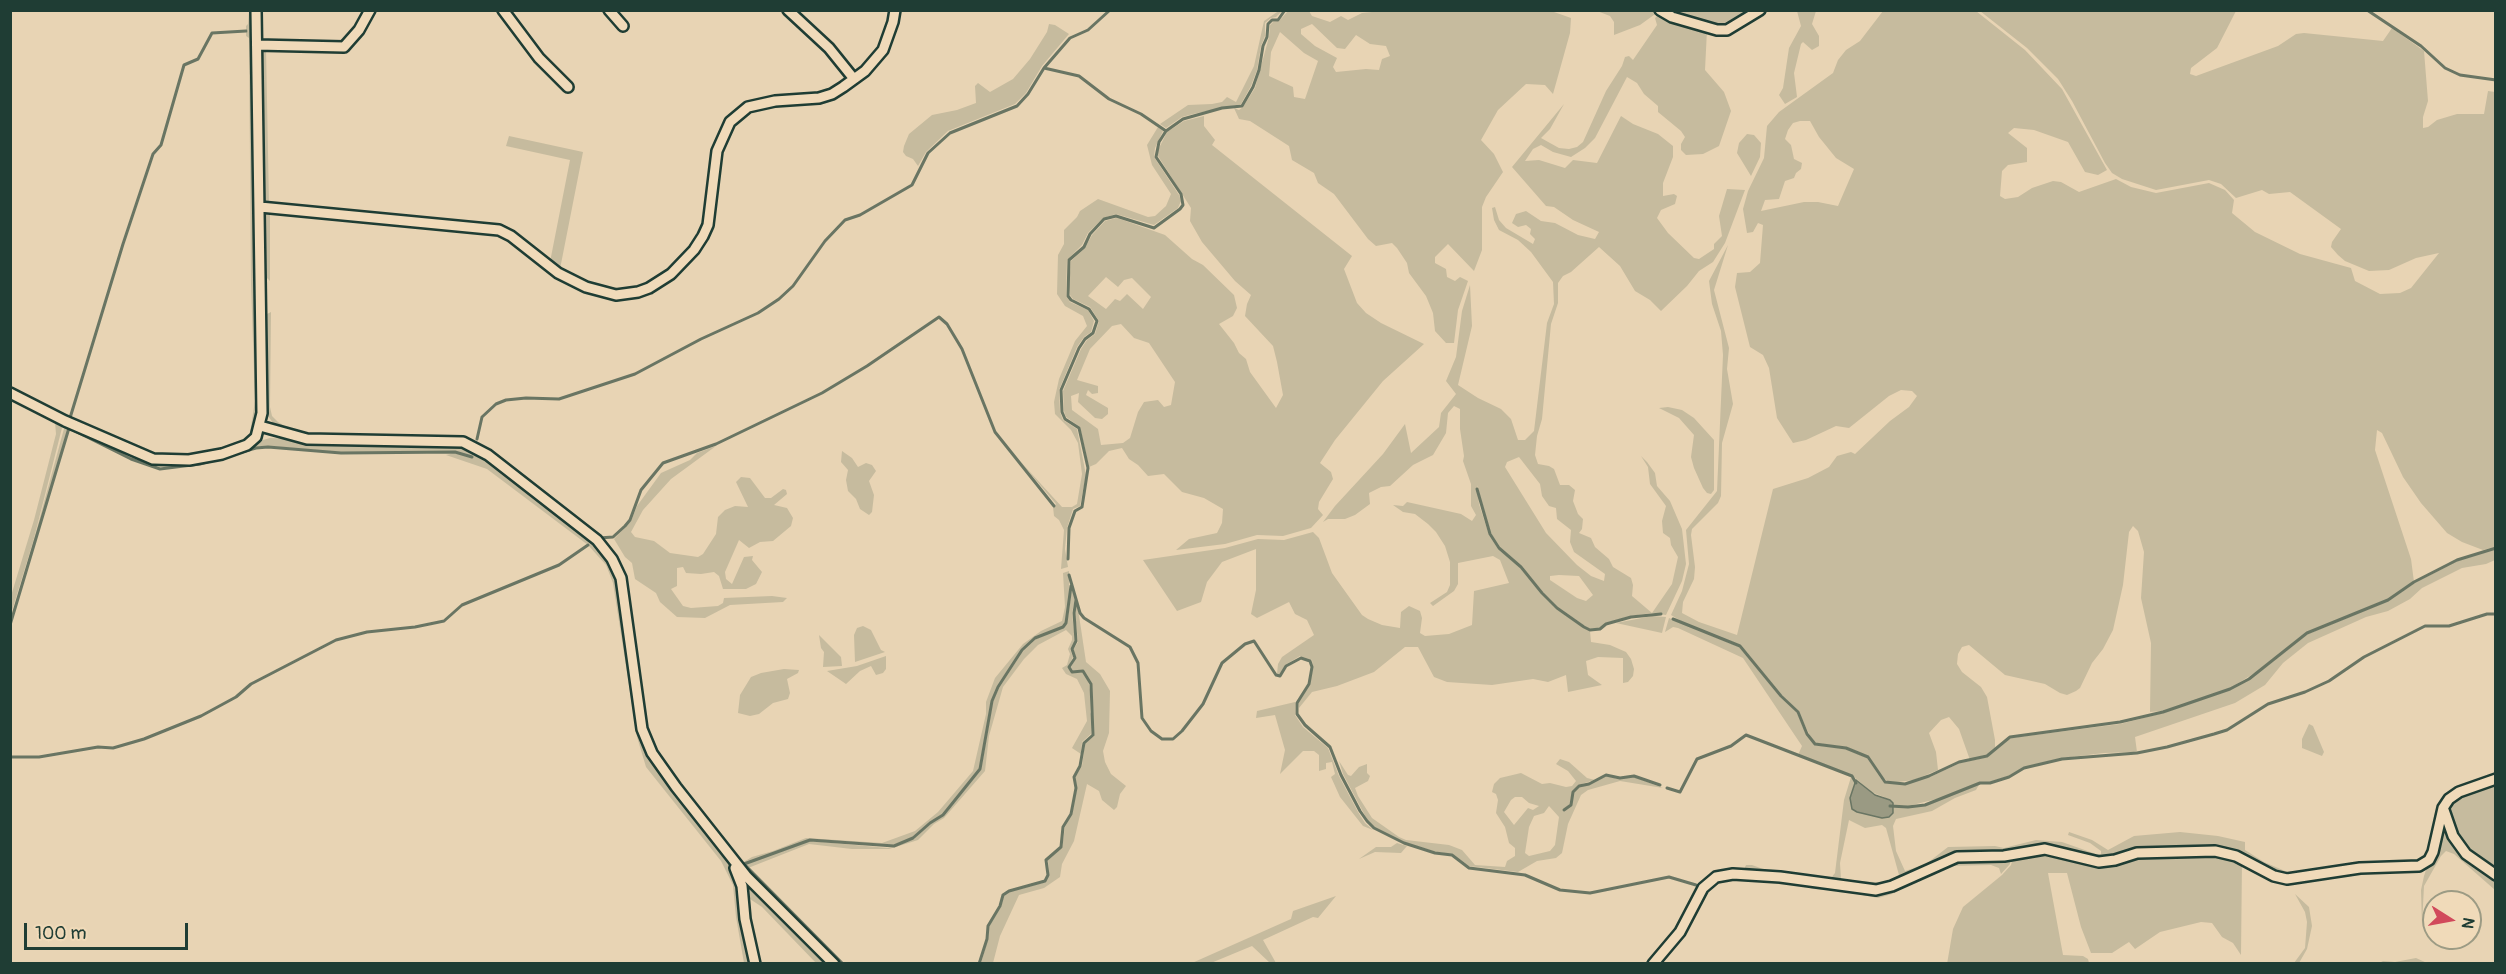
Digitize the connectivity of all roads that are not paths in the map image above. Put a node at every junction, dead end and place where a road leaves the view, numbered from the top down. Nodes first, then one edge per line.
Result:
1 (256, 10) edge
2 (370, 10) edge
3 (504, 10) edge
4 (609, 10) edge
5 (788, 10) edge
6 (895, 10) edge
7 (1660, 10) edge
8 (1760, 10) edge
9 (623, 26) dead end
10 (257, 45) junction
11 (854, 79) junction
12 (568, 87) dead end
13 (260, 207) junction
14 (10, 393) edge
15 (260, 426) junction
16 (2496, 779) edge
17 (2443, 808) junction
18 (727, 852) junction
19 (2496, 875) edge
20 (755, 963) edge
21 (834, 963) edge
22 (1653, 963) edge

1 - 10 street
2 - 10 street
3 - 12 street
4 - 9 street
5 - 11 street
6 - 11 street
7 - 8 street
10 - 13 street
11 - 13 street
13 - 15 street
14 - 15 street
15 - 18 street
16 - 17 street
17 - 19 street
17 - 22 street
18 - 20 street
18 - 21 street

